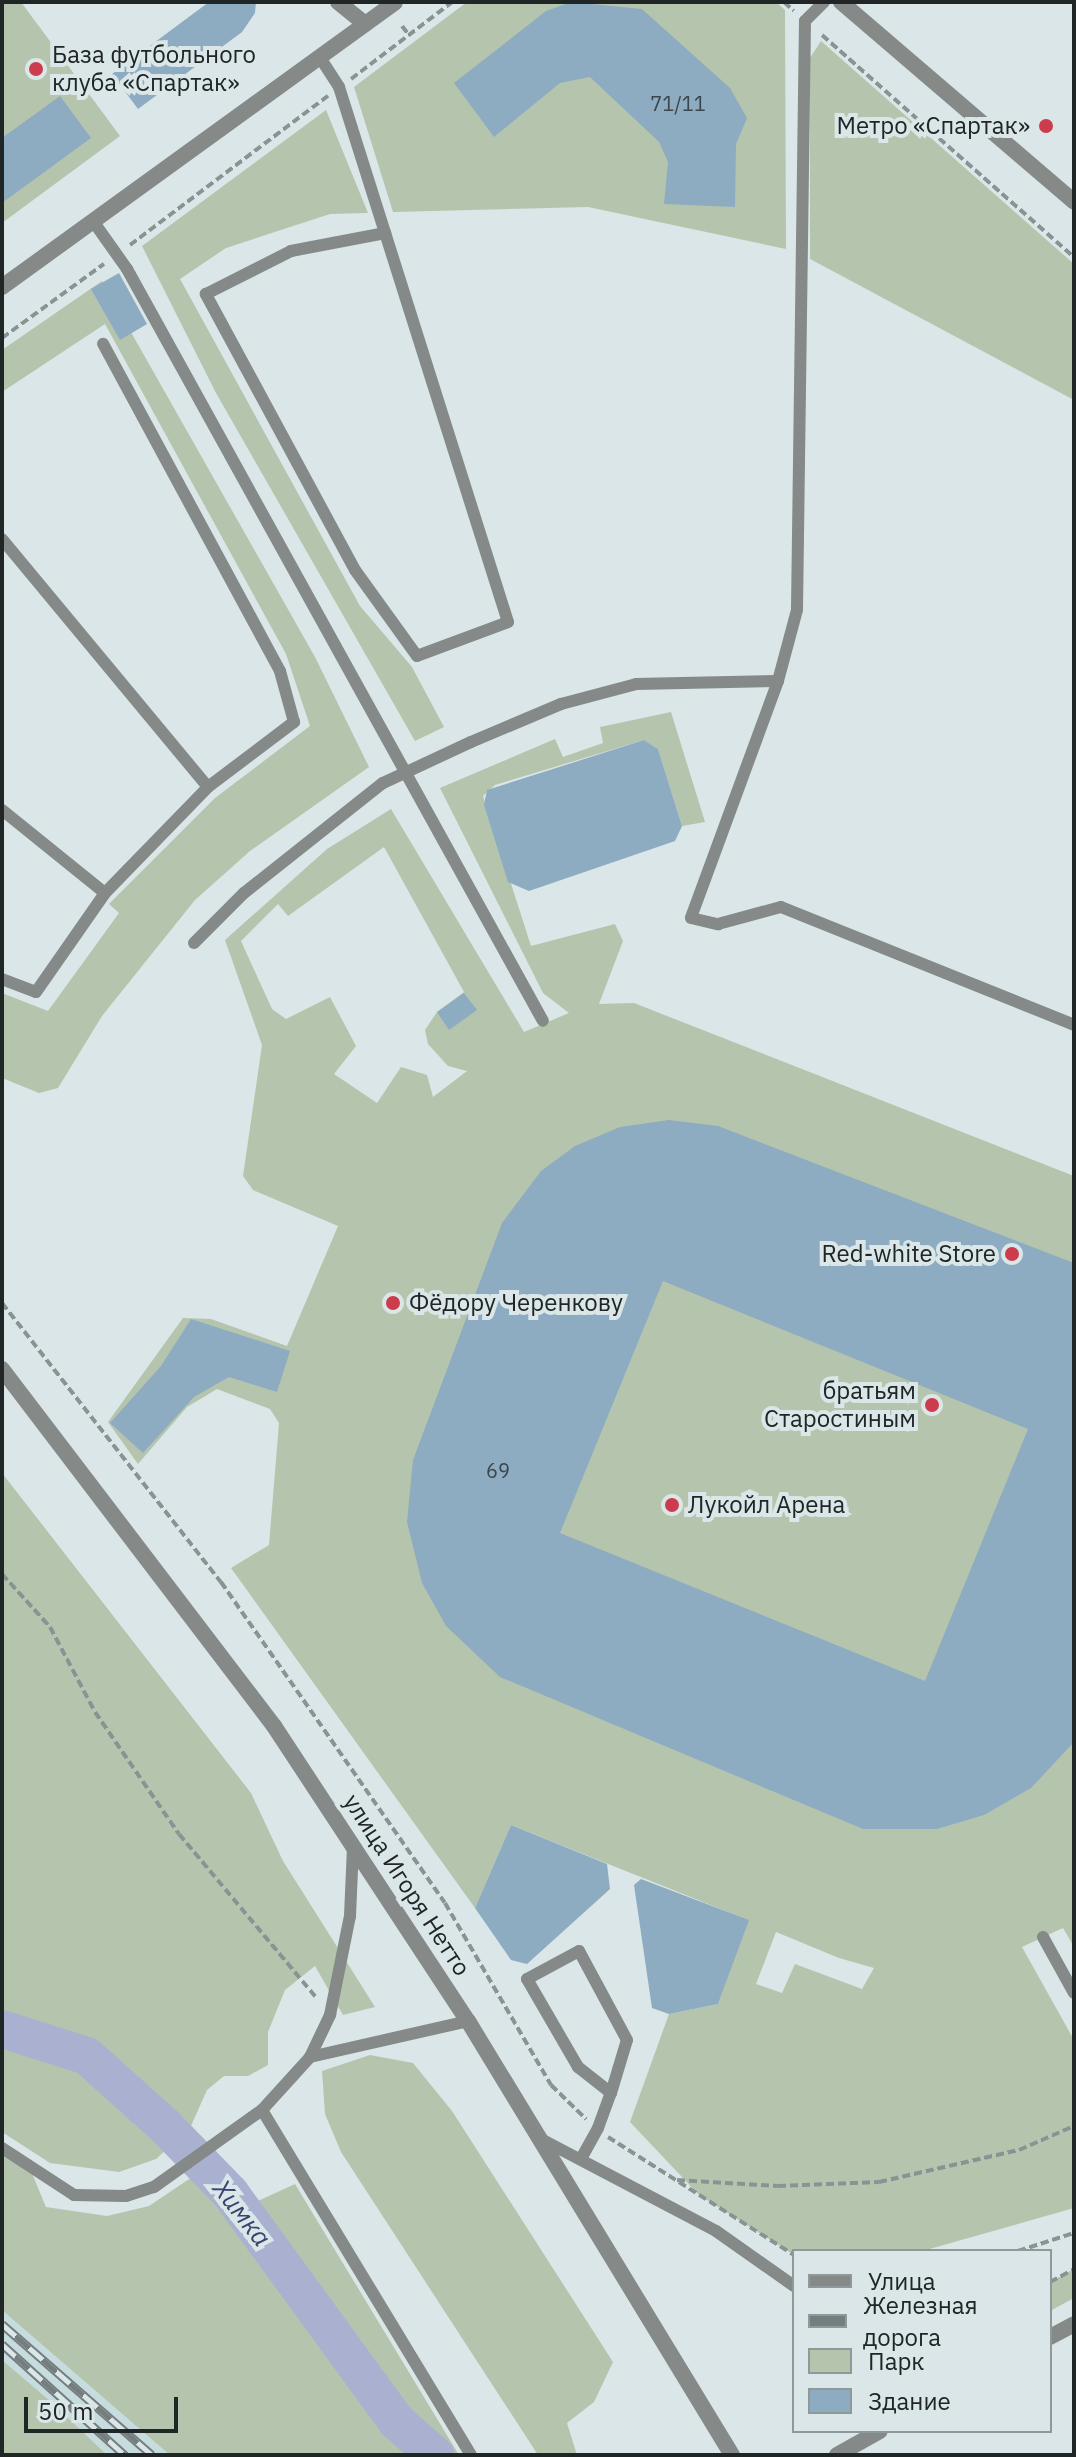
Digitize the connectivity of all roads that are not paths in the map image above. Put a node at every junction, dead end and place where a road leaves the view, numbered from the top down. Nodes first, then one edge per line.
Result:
1 (338, 2) edge
2 (395, 2) edge
3 (824, 2) edge
4 (841, 2) edge
5 (365, 24) junction
6 (319, 56) junction
7 (1074, 202) edge
8 (93, 221) junction
9 (385, 233) junction
10 (2, 287) edge
11 (103, 344) dead end
12 (2, 539) edge
13 (778, 681) junction
14 (208, 787) junction
15 (2, 810) edge
16 (105, 893) junction
17 (194, 943) dead end
18 (2, 979) edge
19 (543, 1021) dead end
20 (1074, 1025) edge
21 (2, 1369) edge
22 (353, 1846) junction
23 (1043, 1937) dead end
24 (1074, 1993) edge
25 (468, 2021) junction
26 (310, 2057) junction
27 (611, 2093) junction
28 (262, 2110) junction
29 (539, 2138) junction
30 (2, 2148) edge
31 (582, 2157) junction
32 (792, 2285) edge
33 (1074, 2324) edge
34 (1052, 2336) edge
35 (876, 2433) edge
36 (471, 2455) edge
37 (732, 2455) edge
38 (837, 2455) edge

1 - 5 street
2 - 5 street
3 - 13 lane
4 - 7 street
5 - 6 street
6 - 8 street
6 - 9 lane
8 - 10 street
8 - 19 lane
9 - 9 lane
11 - 14 lane
12 - 14 lane
13 - 17 lane
13 - 20 lane
14 - 16 lane
15 - 16 lane
16 - 18 lane
21 - 22 street, улица Игоря Нетто
22 - 25 street, улица Игоря Нетто
22 - 26 lane
23 - 24 lane
25 - 26 lane
25 - 29 street, улица Игоря Нетто
26 - 28 lane
27 - 27 lane
27 - 31 lane
28 - 30 lane
28 - 36 lane
29 - 31 lane
29 - 37 street, улица Игоря Нетто
31 - 32 lane
33 - 34 street
35 - 38 street

